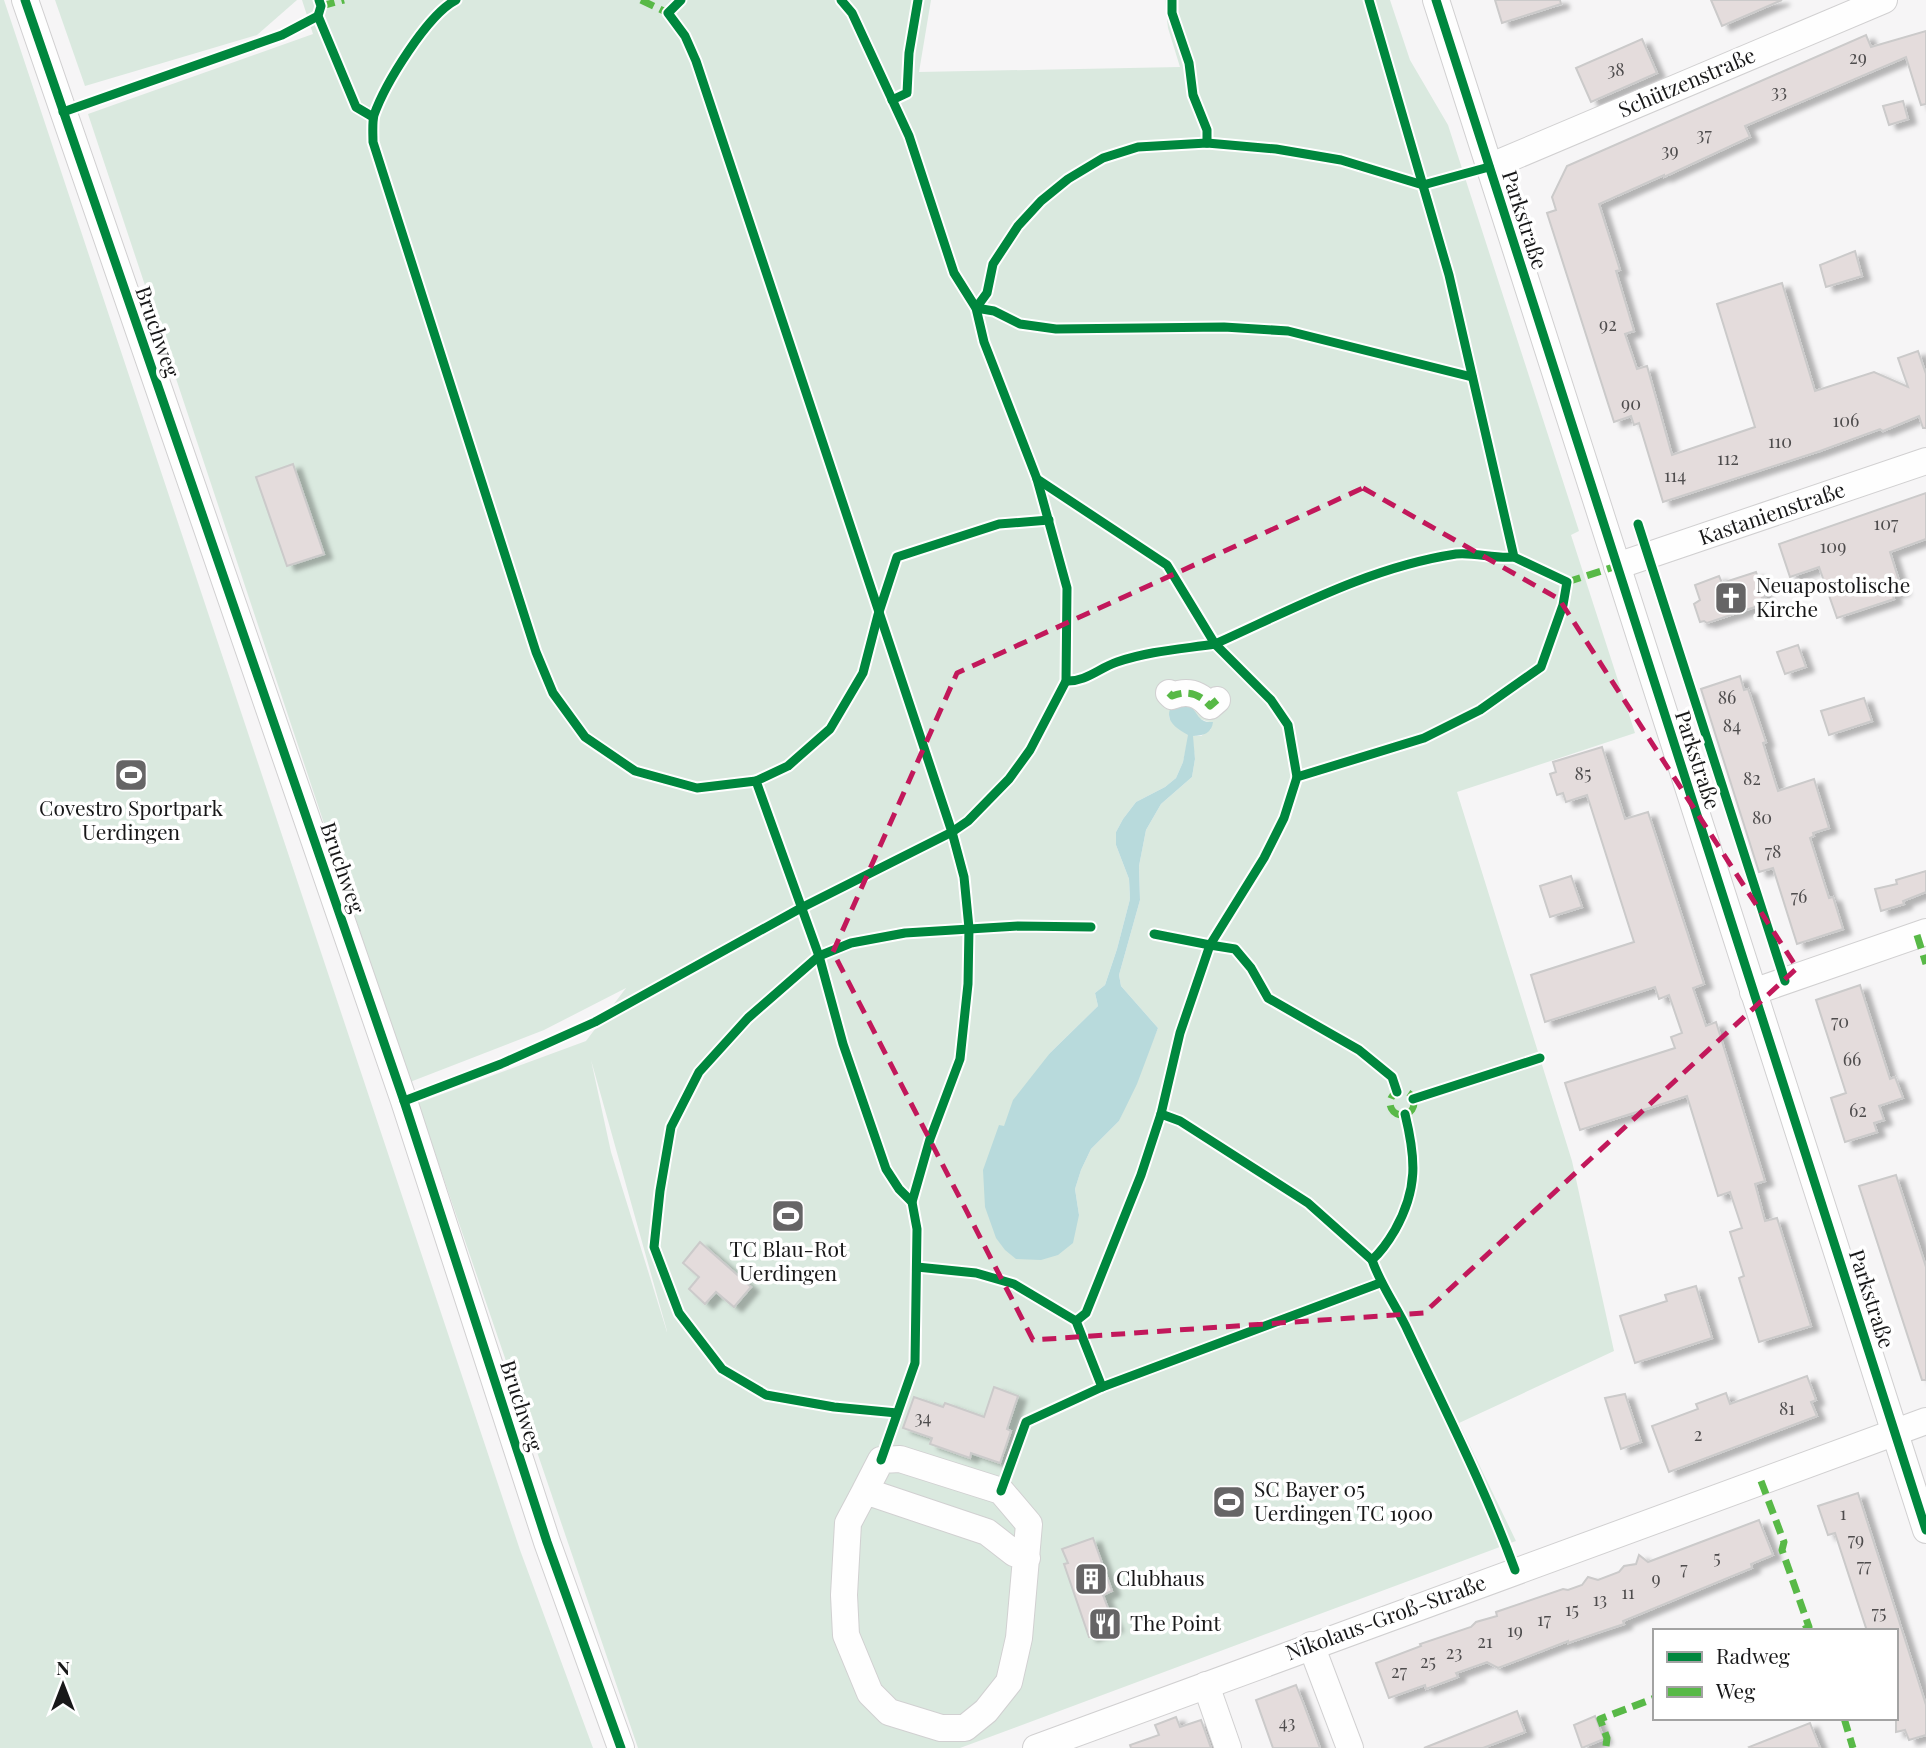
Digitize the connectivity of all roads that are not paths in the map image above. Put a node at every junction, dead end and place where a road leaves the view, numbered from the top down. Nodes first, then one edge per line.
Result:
1 (26, 0) edge
2 (1436, 0) edge
3 (1884, 0) edge
4 (1489, 167) junction
5 (1926, 461) edge
6 (1617, 566) junction
7 (1169, 692) dead end
8 (1217, 700) dead end
9 (1926, 932) edge
10 (1753, 992) junction
11 (1926, 1421) edge
12 (1895, 1433) junction
13 (865, 1492) junction
14 (1926, 1530) edge
15 (1027, 1558) junction
16 (1311, 1645) junction
17 (1206, 1685) junction
18 (969, 1738) edge
19 (621, 1748) edge
20 (1036, 1748) edge
21 (1228, 1748) edge
22 (1350, 1748) edge

1 - 19 street, Bruchweg
2 - 4 street, Parkstraße
3 - 4 street, Schützenstraße
4 - 6 street, Parkstraße
5 - 6 street, Kastanienstraße
6 - 10 street, Parkstraße
7 - 8 street
9 - 10 street
10 - 12 street, Parkstraße
11 - 12 street, Nikolaus-Groß-Straße
12 - 14 street, Parkstraße
12 - 16 street, Nikolaus-Groß-Straße
13 - 15 street
13 - 15 street
13 - 18 street
15 - 18 street
16 - 17 street, Nikolaus-Groß-Straße
16 - 22 street
17 - 20 street, Nikolaus-Groß-Straße
17 - 21 street

